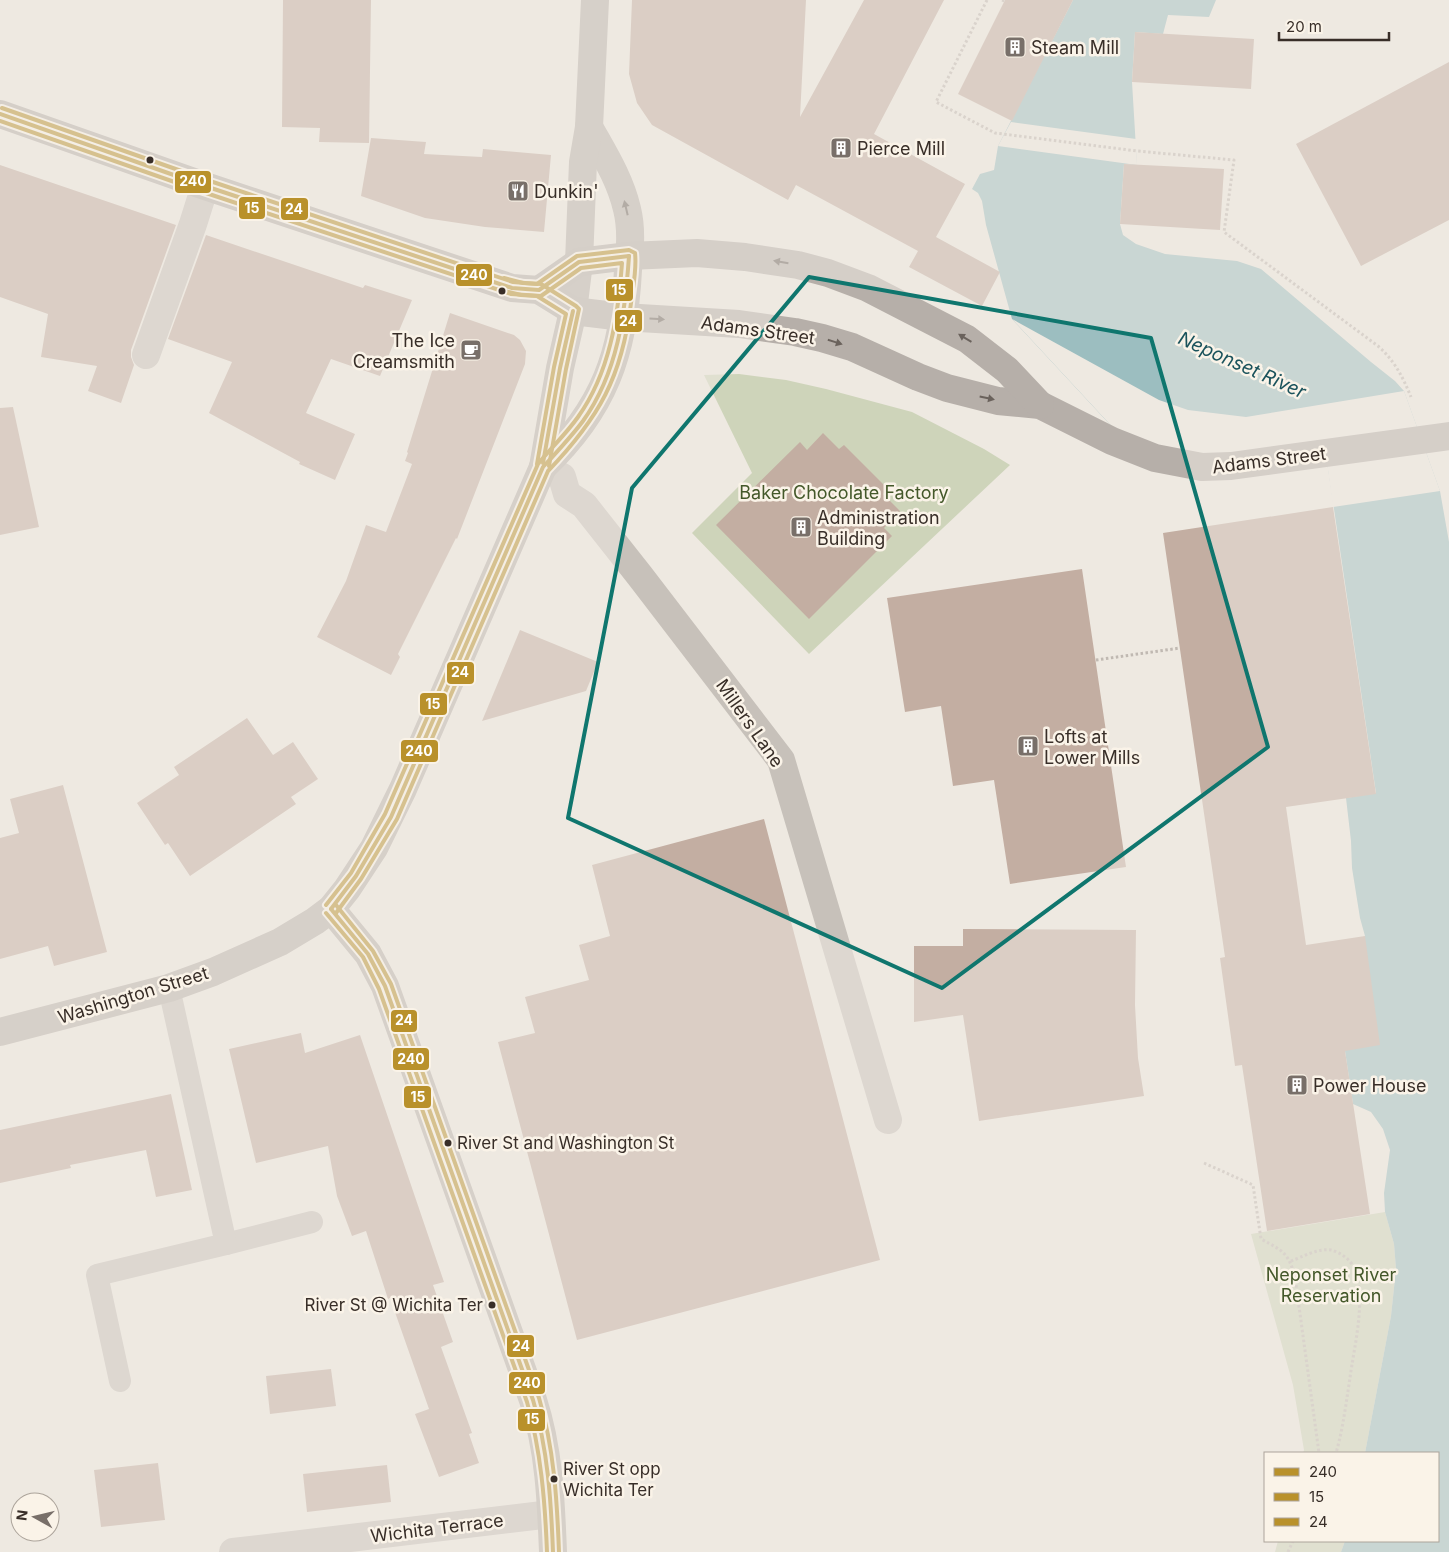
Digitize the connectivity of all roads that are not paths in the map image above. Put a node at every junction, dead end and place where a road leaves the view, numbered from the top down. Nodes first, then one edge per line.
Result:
1 (595, 0) edge
2 (0, 114) edge
3 (589, 127) junction
4 (205, 186) junction
5 (629, 256) junction
6 (578, 262) junction
7 (539, 290) junction
8 (573, 311) junction
9 (623, 317) junction
10 (146, 355) dead end
11 (1040, 405) junction
12 (1449, 436) edge
13 (543, 467) junction
14 (331, 908) junction
15 (169, 988) junction
16 (0, 1032) edge
17 (888, 1120) dead end
18 (312, 1222) dead end
19 (226, 1244) junction
20 (120, 1381) dead end
21 (551, 1514) junction
22 (233, 1552) edge
23 (553, 1552) edge

1 - 3 main road
2 - 4 main road
5 -> 3 main road
3 - 6 main road
4 - 7 main road
4 - 10 street
5 - 6 main road, Adams Street
5 - 9 main road, Washington Street
11 -> 5 main road, Adams Street
6 - 7 main road
6 - 8 main road
7 - 8 main road
8 - 9 main road, Adams Street
8 - 13 main road, Washington Street
9 -> 11 main road, Adams Street
9 - 13 main road, Washington Street
11 - 12 main road, Adams Street
13 - 14 main road, Washington Street
13 - 17 street, Millers Lane
14 - 15 main road, Washington Street
14 - 21 main road
15 - 16 main road, Washington Street
15 - 19 lane
18 - 19 lane
19 - 20 lane
21 - 22 street, Wichita Terrace
21 - 23 main road

